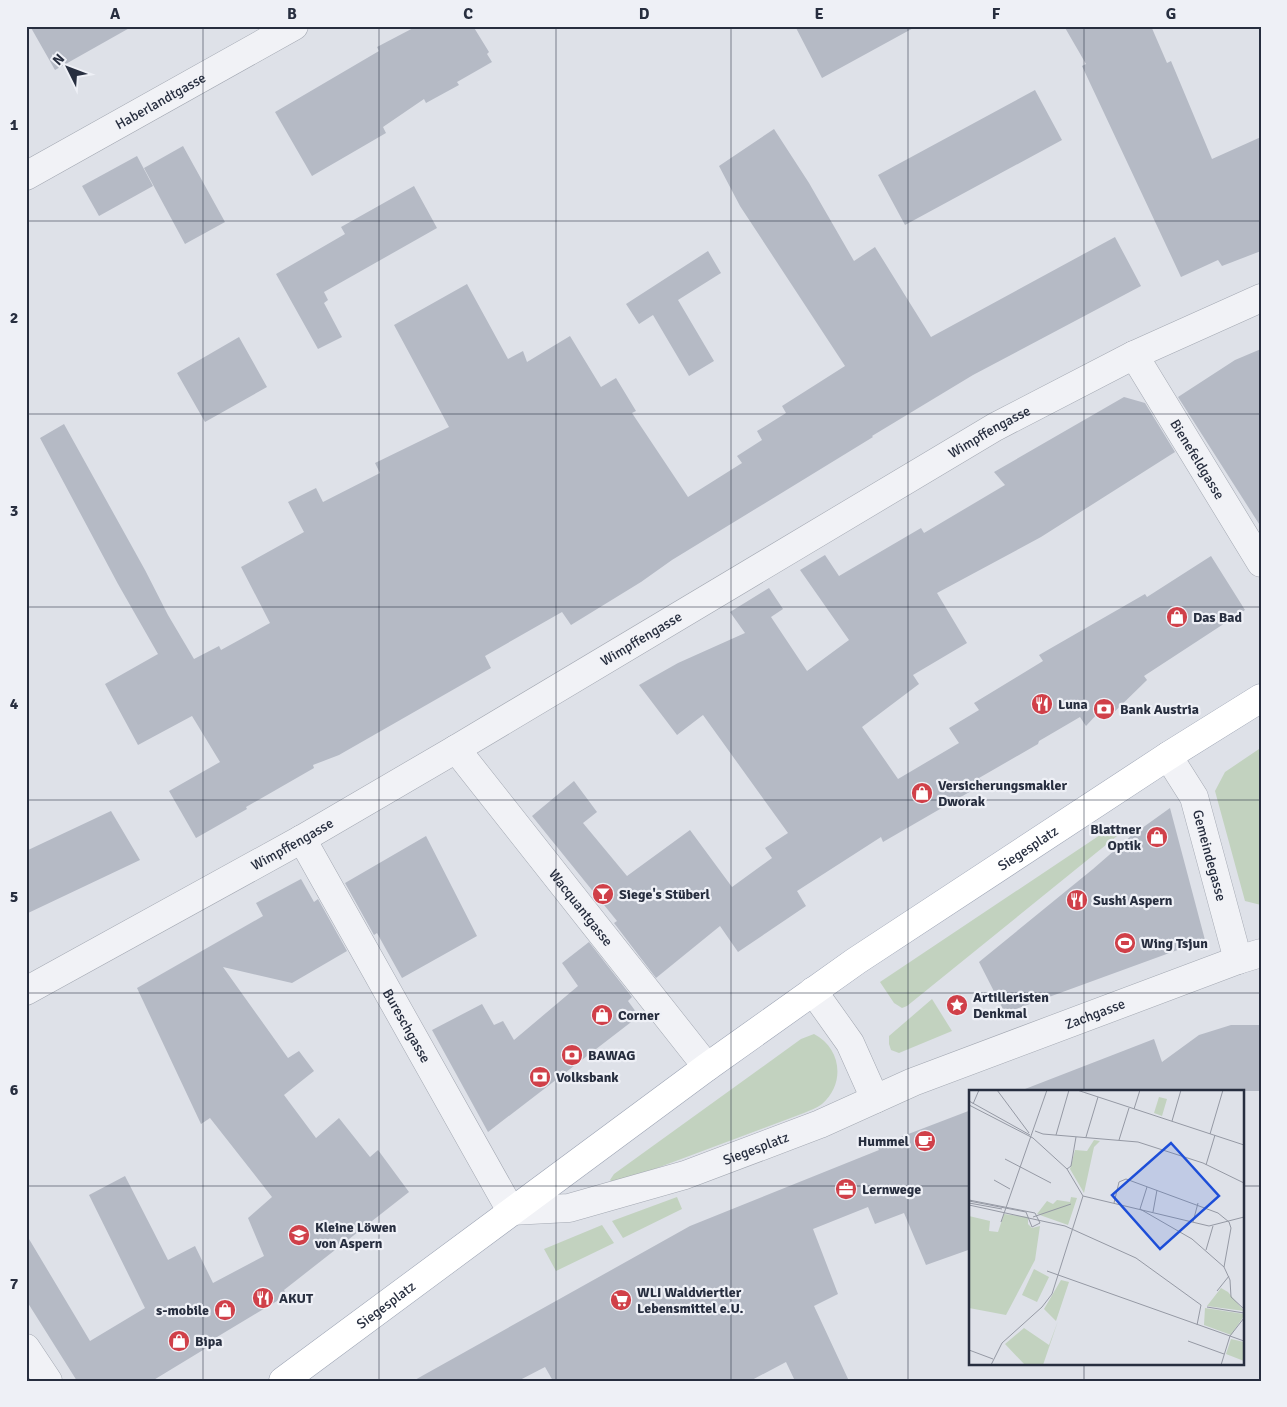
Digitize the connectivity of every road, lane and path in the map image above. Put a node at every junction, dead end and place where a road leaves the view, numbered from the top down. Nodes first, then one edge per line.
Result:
1 (294, 26) edge
2 (26, 176) edge
3 (1261, 298) edge
4 (1134, 355) junction
5 (1261, 563) edge
6 (1261, 698) edge
7 (456, 749) junction
8 (1168, 756) junction
9 (302, 839) junction
10 (1250, 957) edge
11 (26, 990) edge
12 (813, 991) junction
13 (707, 1067) junction
14 (875, 1099) junction
15 (512, 1211) junction
16 (26, 1348) edge
17 (48, 1381) edge
18 (283, 1381) edge

1 - 2 street, Haberlandtgasse
3 - 4 street, Wimpffengasse
4 - 5 street, Bienefeldgasse
4 - 7 street, Wimpffengasse
6 - 8 main road, Siegesplatz
7 - 9 street, Wimpffengasse
7 - 13 street, Wacquantgasse
8 - 10 street, Gemeindegasse
8 - 12 main road, Siegesplatz
9 - 11 street, Wimpffengasse
9 - 15 street, Bureschgasse
10 - 14 street, Zachgasse
12 - 13 main road, Siegesplatz
12 - 14 street
13 - 15 main road, Siegesplatz
14 - 15 street, Siegesplatz
15 - 18 main road, Siegesplatz
16 - 17 street

